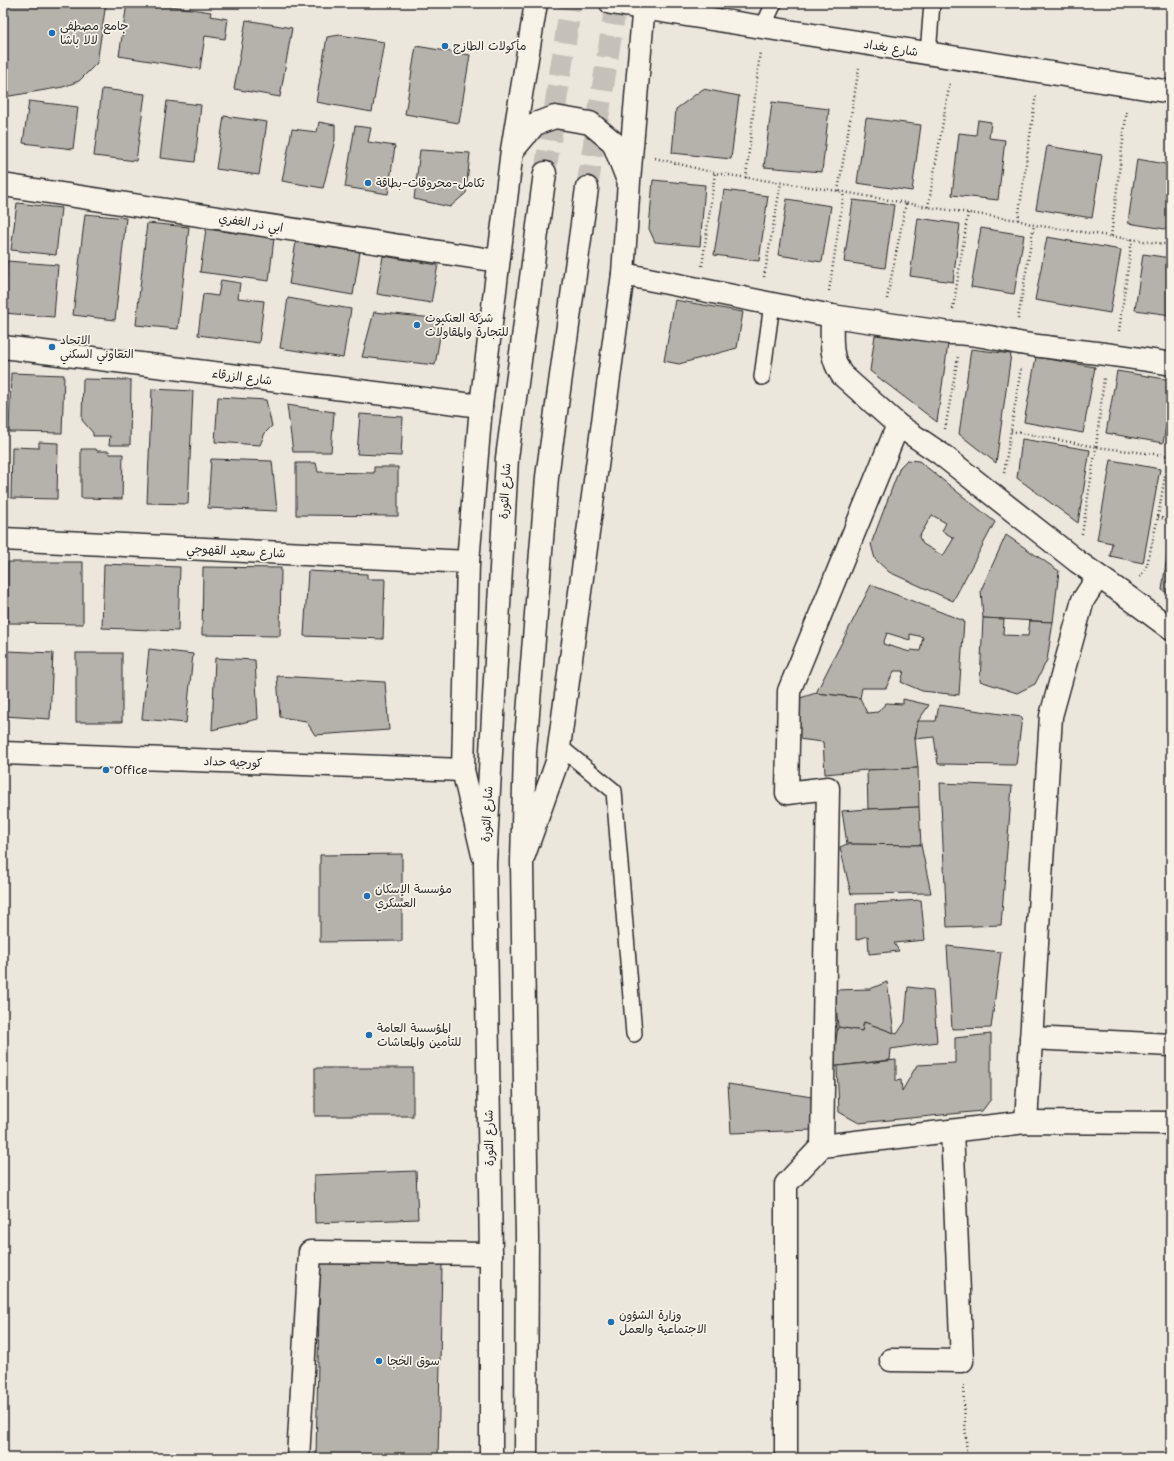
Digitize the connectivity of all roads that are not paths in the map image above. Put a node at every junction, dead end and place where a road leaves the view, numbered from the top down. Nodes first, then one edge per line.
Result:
1 (536, 3) edge
2 (611, 3) edge
3 (774, 3) edge
4 (932, 3) edge
5 (644, 6) edge
6 (763, 27) junction
7 (928, 54) junction
8 (1171, 92) edge
9 (512, 150) junction
10 (545, 173) tunnel mouth
11 (628, 181) junction
12 (3, 185) edge
13 (587, 188) tunnel mouth
14 (498, 261) junction
15 (623, 274) junction
16 (766, 303) junction
17 (829, 316) junction
18 (3, 347) edge
19 (1171, 364) edge
20 (762, 377) dead end
21 (481, 406) junction
22 (898, 425) junction
23 (3, 540) edge
24 (468, 562) junction
25 (1098, 577) junction
26 (1171, 630) edge
27 (559, 746) junction
28 (3, 753) edge
29 (463, 770) junction
30 (522, 861) junction
31 (485, 863) junction
32 (634, 1034) dead end
33 (1031, 1038) junction
34 (1171, 1045) edge
35 (1026, 1122) junction
36 (1171, 1123) edge
37 (952, 1131) junction
38 (822, 1146) junction
39 (491, 1254) junction
40 (891, 1360) dead end
41 (298, 1458) edge
42 (491, 1458) edge
43 (526, 1458) edge
44 (786, 1458) edge

1 - 9 main road
2 - 5 main road, شارع بغداد
3 - 6 lane
4 - 7 lane
5 - 6 main road, شارع بغداد
5 - 11 main road
6 - 7 main road, شارع بغداد
7 - 8 main road, شارع بغداد
9 - 11 main road
9 - 14 main road
10 - 31 main road, شارع الثورة
11 - 15 main road
12 - 14 main road, ابي ذر الغفري
13 - 30 main road
14 - 21 main road
15 - 16 main road
15 - 27 main road
16 - 17 main road
16 - 20 lane
17 - 19 main road
17 - 22 main road
18 - 21 main road, شارع الزرقاء
21 - 24 main road
22 - 25 main road
22 - 38 main road
23 - 24 main road, شارع سعيد القهوجي
24 - 29 main road
25 - 26 main road
25 - 33 main road
27 - 30 main road
27 - 32 lane
28 - 29 main road, كورجيه حداد
29 - 31 main road
30 - 43 main road
31 - 39 main road, شارع الثورة
33 - 34 main road
33 - 35 main road
35 - 36 main road
35 - 37 main road
37 - 38 main road
37 - 40 main road
38 - 44 main road
39 - 41 main road
39 - 42 main road, شارع الثورة

